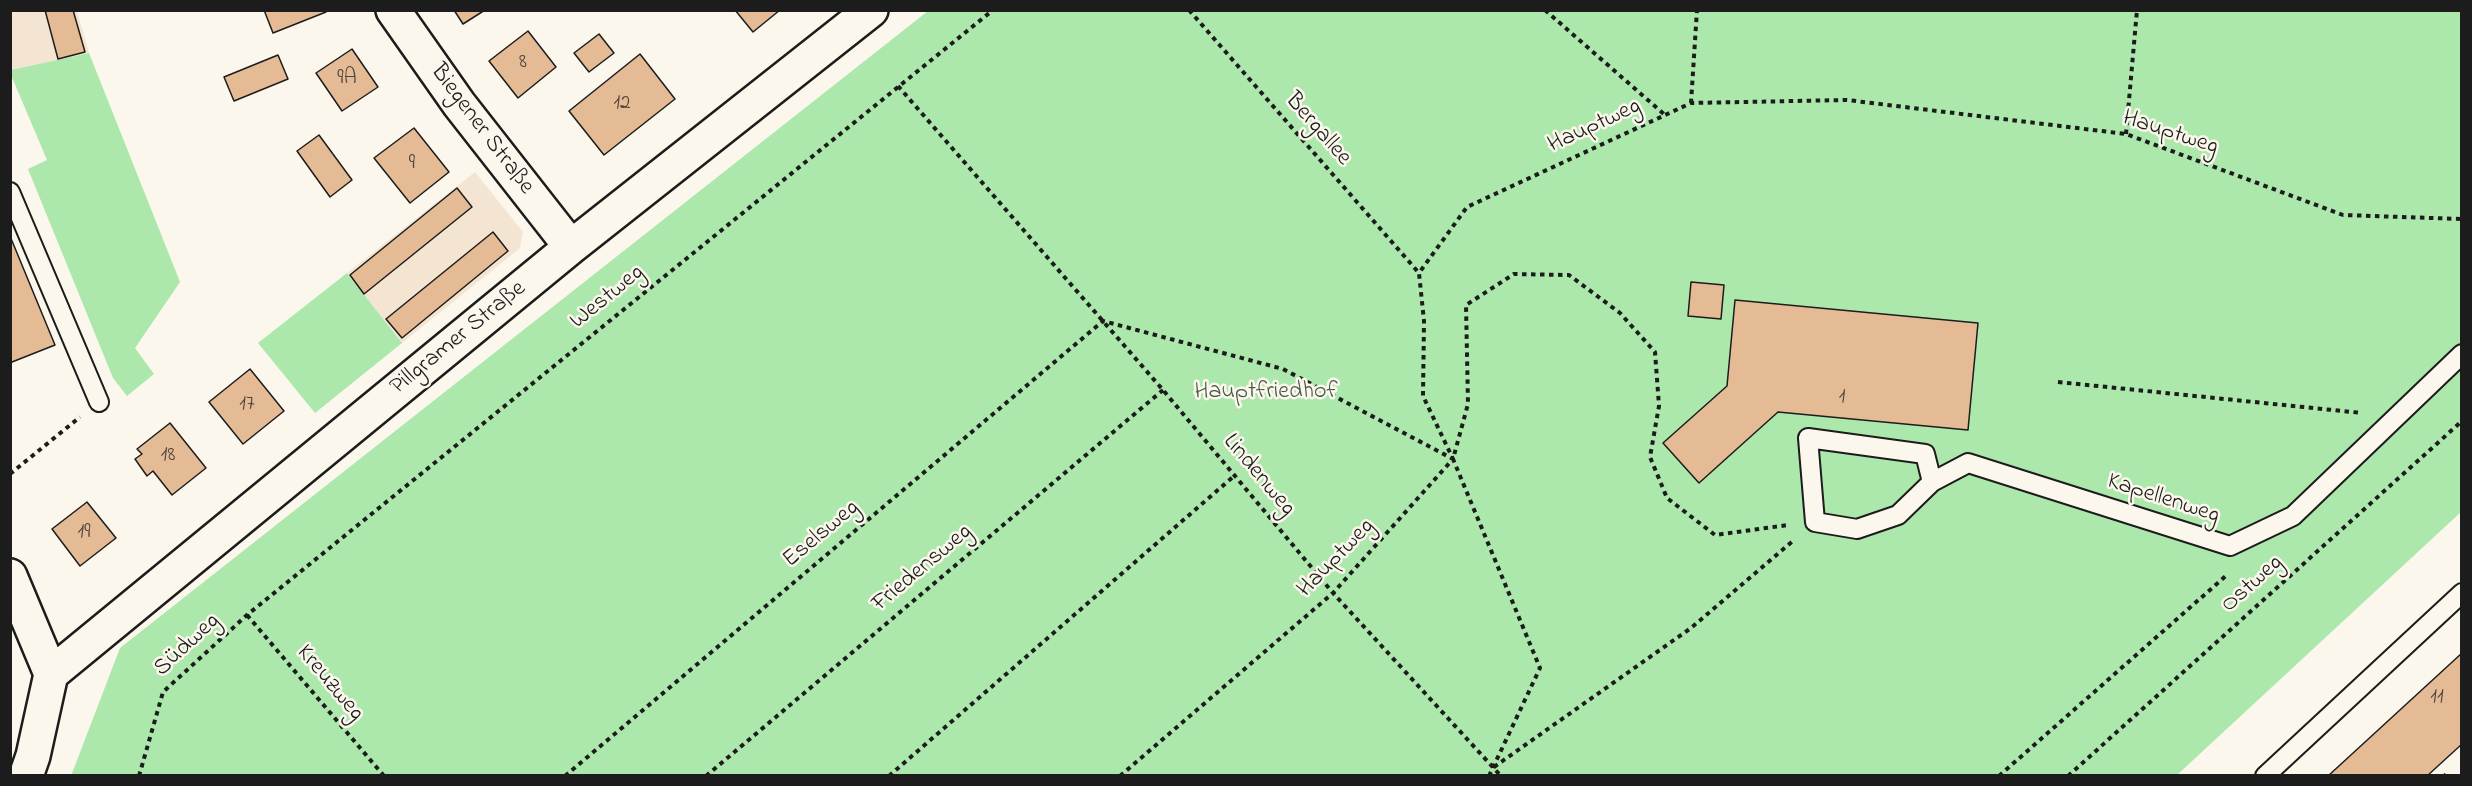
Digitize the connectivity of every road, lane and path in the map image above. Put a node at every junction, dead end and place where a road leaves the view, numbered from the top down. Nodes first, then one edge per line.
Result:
1 (393, 10) edge
2 (872, 10) edge
3 (993, 10) edge
4 (1189, 10) edge
5 (1545, 10) edge
6 (1697, 10) edge
7 (2137, 10) edge
8 (898, 86) junction
9 (1691, 103) junction
10 (1665, 115) junction
11 (2126, 134) junction
12 (10, 192) edge
13 (2462, 219) edge
14 (571, 247) junction
15 (1419, 273) junction
16 (1102, 321) junction
17 (2462, 354) edge
18 (2058, 382) dead end
19 (1163, 390) junction
20 (99, 402) joint
21 (2396, 417) junction
22 (2462, 421) edge
23 (1452, 459) junction
24 (10, 474) edge
25 (1234, 477) junction
26 (1932, 482) junction
27 (1815, 522) junction
28 (2231, 571) dead end
29 (10, 576) edge
30 (1333, 593) junction
31 (2462, 593) edge
32 (247, 615) junction
33 (51, 674) junction
34 (1494, 767) junction
35 (26, 776) edge
36 (139, 776) edge
37 (384, 776) edge
38 (565, 776) edge
39 (706, 776) edge
40 (889, 776) edge
41 (1120, 776) edge
42 (1489, 776) edge
43 (1501, 776) edge
44 (1999, 776) edge
45 (2068, 776) edge
46 (2265, 776) edge

1 - 14 street, Biegener Straße
2 - 14 street, Pillgramer Straße
3 - 8 path, Westweg
4 - 15 path, Bergallee
5 - 10 path
6 - 9 path
7 - 11 path
8 - 16 path, Lindenweg
8 - 32 path, Westweg
9 - 10 path, Hauptweg
9 - 11 path, Hauptweg
10 - 15 path, Hauptweg
11 - 13 path, Hauptweg
12 - 20 lane
14 - 33 street, Pillgramer Straße
15 - 23 path
16 - 19 path, Lindenweg
16 - 23 path
16 - 38 path, Eselsweg
17 - 21 lane, Kapellenweg
18 - 21 path
19 - 25 path, Lindenweg
19 - 39 path, Friedensweg
20 - 24 path
21 - 26 lane, Kapellenweg
22 - 45 path, Ostweg
23 - 27 path
23 - 30 path, Hauptweg
23 - 34 path
25 - 30 path, Lindenweg
25 - 40 path
26 - 27 lane, Kapellenweg
26 - 27 lane
27 - 34 path
28 - 44 path
29 - 33 street
30 - 34 path, Lindenweg
30 - 41 path, Hauptweg
31 - 46 lane
32 - 36 path, Südweg
32 - 37 path, Kreuzweg
33 - 35 street
34 - 42 path
34 - 43 path, Lindenweg

